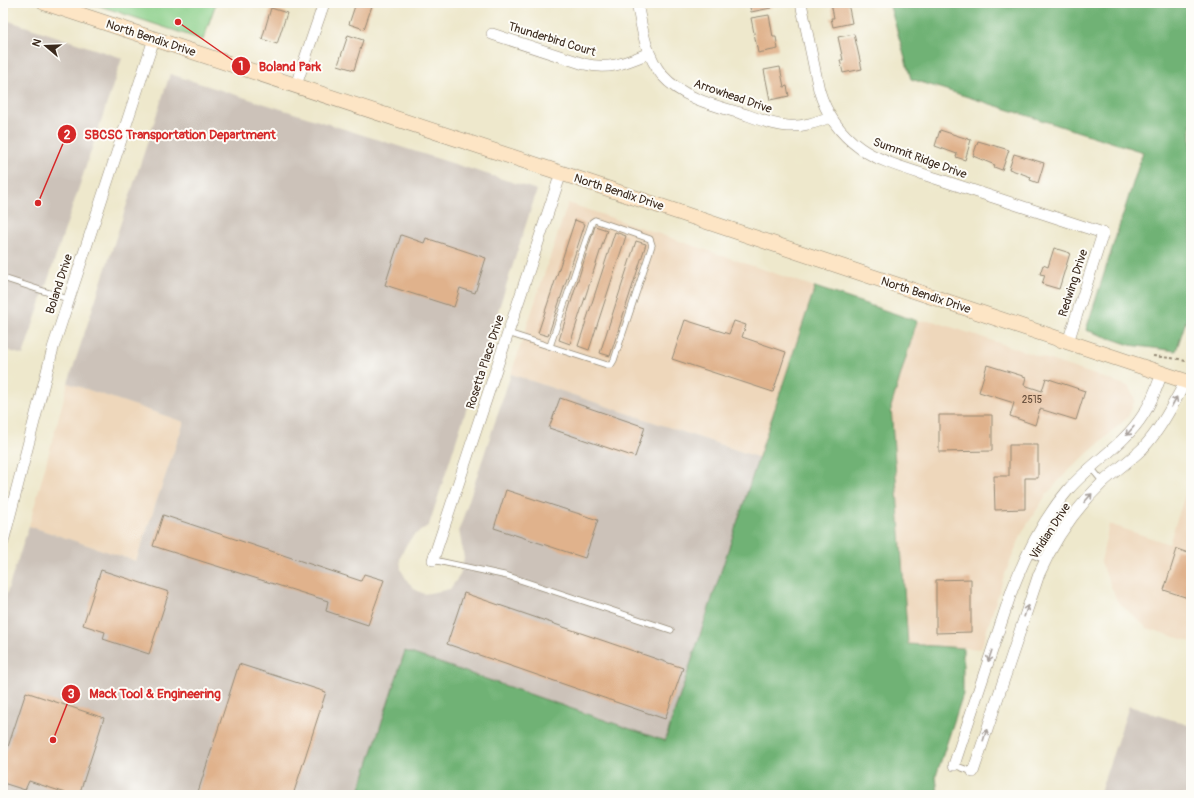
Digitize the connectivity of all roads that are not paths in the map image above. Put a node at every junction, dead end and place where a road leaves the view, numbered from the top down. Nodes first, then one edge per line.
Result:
1 (46, 3) edge
2 (324, 3) edge
3 (637, 3) edge
4 (801, 3) edge
5 (492, 34) dead end
6 (154, 39) junction
7 (649, 53) junction
8 (296, 85) junction
9 (830, 116) junction
10 (561, 173) junction
11 (1103, 233) joint
12 (3, 278) edge
13 (68, 299) junction
14 (508, 333) junction
15 (1068, 342) junction
16 (550, 346) junction
17 (1162, 373) junction
18 (1188, 382) edge
19 (1091, 468) junction
20 (1103, 482) junction
21 (3, 542) edge
22 (1028, 553) junction
23 (433, 560) joint
24 (1045, 560) junction
25 (670, 630) dead end
26 (954, 765) joint
27 (973, 772) joint

1 - 6 street, North Bendix Drive
2 - 8 street
3 - 7 street, Arrowhead Drive
4 - 9 street, Summit Ridge Drive
5 - 7 street, Thunderbird Court
6 - 8 street, North Bendix Drive
6 - 13 street, Boland Drive
7 - 9 street, Arrowhead Drive
8 - 10 street, North Bendix Drive
9 - 11 street, Summit Ridge Drive
10 - 14 street, Rosetta Place Drive
10 - 15 street, North Bendix Drive
11 - 15 street, Redwing Drive
12 - 13 lane
13 - 21 street, Boland Drive
14 - 16 lane
14 - 23 street, Rosetta Place Drive
15 - 17 street, North Bendix Drive
16 - 16 lane
17 - 18 street, North Bendix Drive
17 -> 19 street, Viridian Drive
20 -> 18 street, Viridian Drive
19 - 20 lane
19 - 22 street, Viridian Drive
24 -> 20 street, Viridian Drive
22 - 24 lane
22 -> 26 street, Viridian Drive
23 - 25 lane
27 -> 24 street, Viridian Drive
26 - 27 lane

